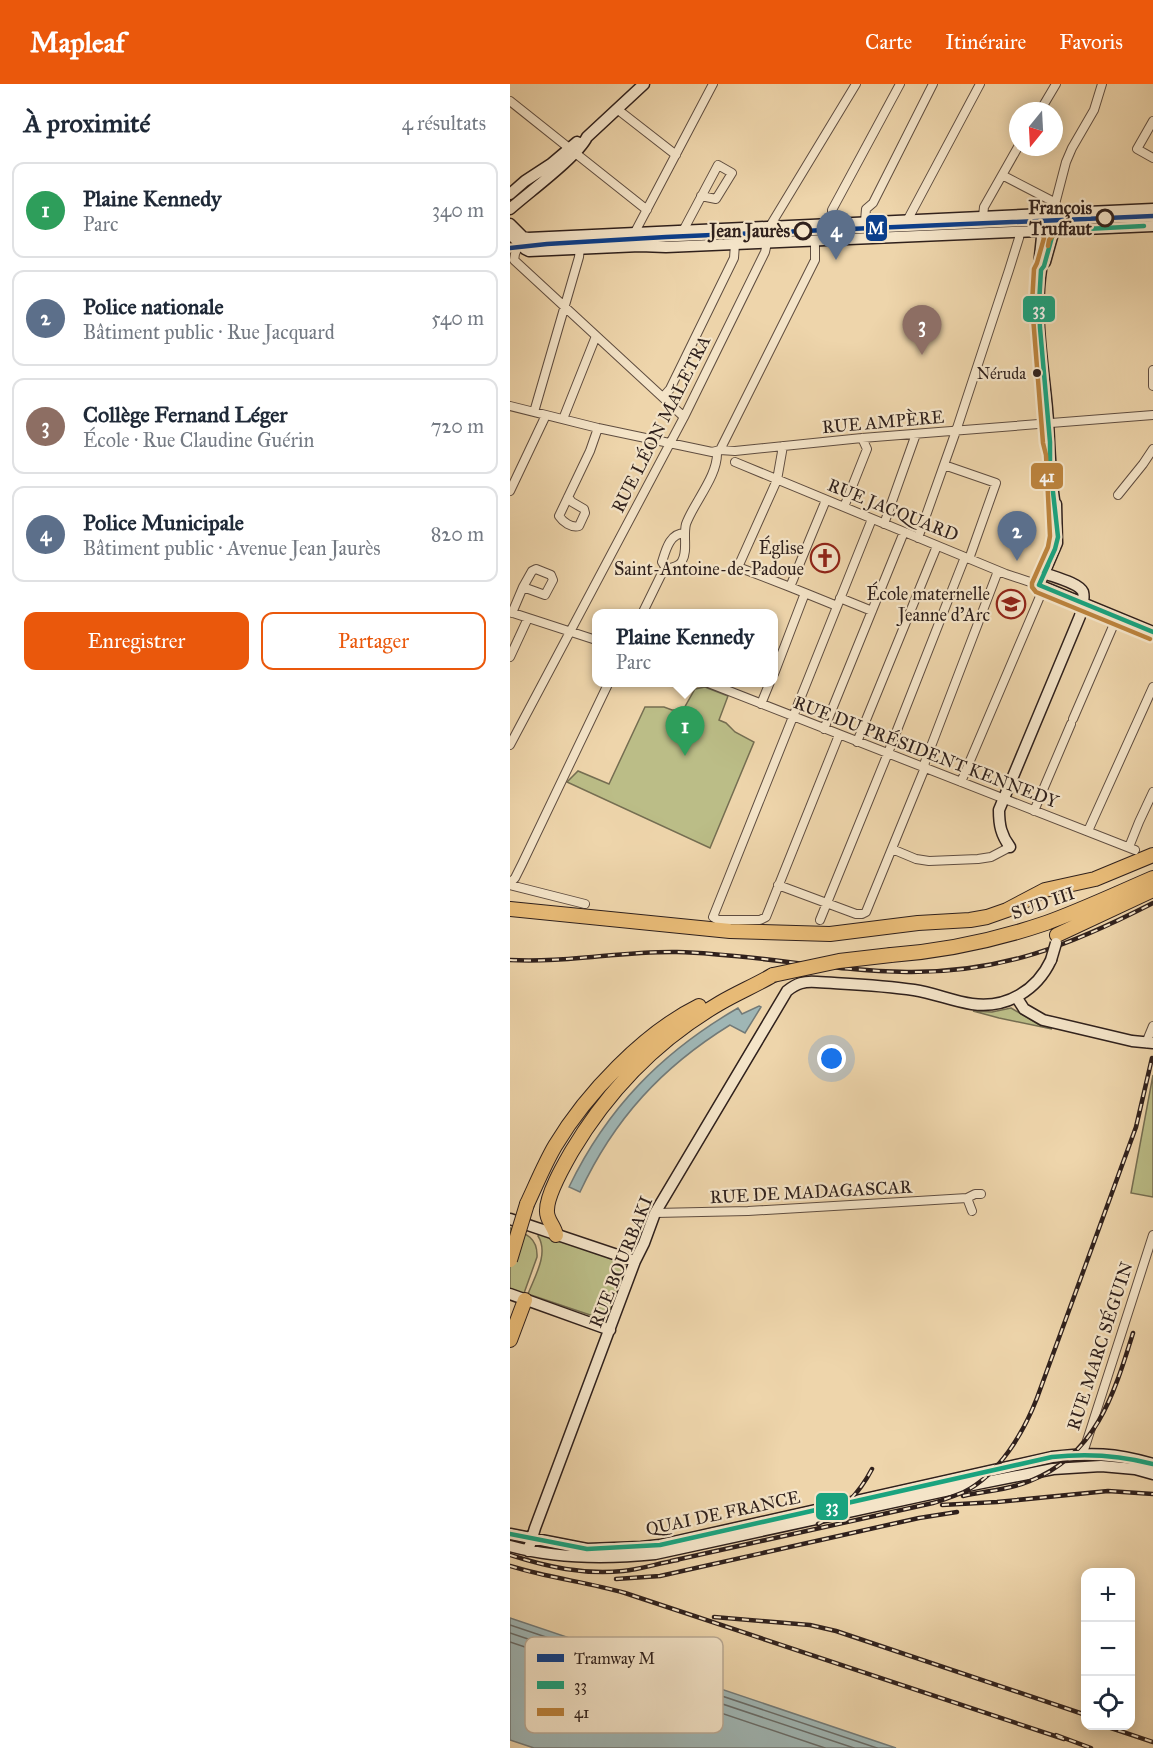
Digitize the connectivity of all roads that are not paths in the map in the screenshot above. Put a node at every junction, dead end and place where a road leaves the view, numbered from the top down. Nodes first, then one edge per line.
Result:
1 (644, 84) edge
2 (713, 84) edge
3 (856, 84) edge
4 (900, 84) edge
5 (933, 84) edge
6 (980, 84) edge
7 (1056, 84) edge
8 (1102, 84) edge
9 (510, 101) edge
10 (1045, 102) edge
11 (617, 109) junction
12 (1153, 121) edge
13 (572, 150) junction
14 (676, 155) junction
15 (1013, 156) edge
16 (1153, 158) edge
17 (1002, 175) junction
18 (510, 194) edge
19 (701, 196) junction
20 (1054, 208) junction
21 (510, 209) edge
22 (1153, 209) edge
23 (647, 210) junction
24 (983, 216) junction
25 (908, 219) junction
26 (865, 221) junction
27 (831, 223) junction
28 (510, 224) edge
29 (770, 226) junction
30 (1153, 226) edge
31 (684, 229) junction
32 (1048, 231) junction
33 (635, 232) junction
34 (1020, 232) junction
35 (510, 234) edge
36 (521, 240) junction
37 (815, 240) junction
38 (832, 240) junction
39 (767, 243) junction
40 (735, 244) junction
41 (681, 246) junction
42 (580, 248) junction
43 (565, 307) junction
44 (596, 336) junction
45 (1153, 370) edge
46 (1153, 386) edge
47 (663, 397) junction
48 (510, 406) edge
49 (534, 412) junction
50 (546, 415) junction
51 (1153, 415) edge
52 (684, 417) junction
53 (563, 419) junction
54 (1048, 423) junction
55 (598, 428) junction
56 (956, 431) junction
57 (916, 434) junction
58 (862, 438) junction
59 (669, 443) junction
60 (783, 446) junction
61 (1153, 449) edge
62 (719, 451) junction
63 (735, 462) dead end
64 (944, 465) junction
65 (777, 480) junction
66 (510, 491) edge
67 (1118, 495) dead end
68 (568, 497) dead end
69 (825, 500) junction
70 (844, 507) junction
71 (872, 519) junction
72 (884, 524) junction
73 (685, 532) junction
74 (904, 532) junction
75 (918, 538) junction
76 (937, 546) junction
77 (967, 558) junction
78 (666, 568) junction
79 (998, 571) junction
80 (1044, 573) junction
81 (1042, 586) junction
82 (523, 588) dead end
83 (790, 588) junction
84 (806, 593) junction
85 (839, 602) junction
86 (1083, 604) junction
87 (644, 609) edge
88 (872, 611) junction
89 (511, 612) edge
90 (1117, 617) junction
91 (528, 618) junction
92 (570, 631) junction
93 (1153, 632) edge
94 (592, 638) edge
95 (510, 657) edge
96 (778, 664) edge
97 (601, 687) edge
98 (606, 687) edge
99 (718, 687) edge
100 (768, 687) edge
101 (1153, 687) edge
102 (761, 704) junction
103 (793, 717) junction
104 (824, 729) junction
105 (839, 735) junction
106 (857, 742) junction
107 (510, 745) edge
108 (888, 753) junction
109 (925, 768) junction
110 (558, 782) junction
111 (961, 782) junction
112 (1153, 792) edge
113 (1003, 798) junction
114 (1034, 811) junction
115 (1088, 831) junction
116 (1010, 847) joint
117 (892, 849) junction
118 (1153, 855) edge
119 (1153, 878) edge
120 (510, 879) edge
121 (510, 884) edge
122 (778, 885) junction
123 (1153, 890) edge
124 (826, 903) junction
125 (585, 904) dead end
126 (510, 909) edge
127 (820, 920) dead end
128 (1056, 939) joint
129 (773, 975) junction
130 (1017, 998) junction
131 (1153, 1026) edge
132 (1150, 1043) edge
133 (981, 1194) dead end
134 (967, 1198) junction
135 (974, 1207) dead end
136 (655, 1213) junction
137 (510, 1219) edge
138 (556, 1235) junction
139 (1153, 1235) edge
140 (510, 1260) edge
141 (635, 1261) junction
142 (510, 1294) edge
143 (525, 1300) junction
144 (610, 1330) junction
145 (510, 1340) edge
146 (1083, 1453) junction
147 (1153, 1464) edge
148 (1088, 1466) junction
149 (1153, 1473) edge
150 (999, 1480) junction
151 (510, 1534) edge
152 (531, 1539) junction
153 (510, 1546) edge
154 (528, 1551) junction

1 - 11 main road
2 - 14 street
3 - 29 street
4 - 27 street
5 - 26 street
6 - 25 street
7 - 10 street
8 - 20 street
9 - 13 street
11 - 13 main road
11 - 14 street
12 - 16 street
13 - 18 main road
13 - 21 main road
13 - 23 street
14 - 23 street
15 - 17 street
17 - 20 street
17 - 24 street
19 - 19 street
19 - 31 street
20 - 22 main road
20 - 24 main road
20 - 32 street
23 - 33 street
24 - 25 main road
25 - 26 main road
26 - 27 main road
27 - 29 main road
27 - 38 street
28 - 36 main road
29 - 31 main road
30 - 32 main road
31 - 33 main road
31 - 41 main road
32 - 34 main road
32 - 54 main road
33 - 36 main road
34 - 38 main road
34 - 56 street
35 - 36 main road
36 - 42 main road
36 - 43 street
37 - 38 main road
37 - 39 main road
37 - 62 street
39 - 40 main road
39 - 52 street, RUE LÉON MALETRA
40 - 41 main road
40 - 47 street
41 - 42 main road
42 - 43 street
43 - 44 street
43 - 49 street
44 - 47 street
44 - 53 street
45 - 46 street
47 - 52 street
48 - 49 street
49 - 50 street
50 - 53 street
50 - 66 street
51 - 54 street, RUE AMPÈRE
52 - 59 street, RUE LÉON MALETRA
53 - 55 street
54 - 56 street, RUE AMPÈRE
54 - 80 main road
55 - 59 street
55 - 68 street
56 - 57 street, RUE AMPÈRE
56 - 64 street
57 - 58 street, RUE AMPÈRE
57 - 72 street
58 - 60 street, RUE AMPÈRE
58 - 70 street
59 - 62 street
59 - 92 street, RUE LÉON MALETRA
60 - 62 street, RUE AMPÈRE
60 - 65 street
61 - 67 street
62 - 73 street
63 - 65 street, RUE JACQUARD
64 - 75 street
64 - 77 street
65 - 69 street, RUE JACQUARD
65 - 83 street
69 - 70 street, RUE JACQUARD
69 - 83 street
70 - 71 street, RUE JACQUARD
71 - 72 street, RUE JACQUARD
71 - 85 street
72 - 74 street, RUE JACQUARD
73 - 78 street
73 - 78 street
74 - 75 street, RUE JACQUARD
74 - 88 street
75 - 76 street, RUE JACQUARD
76 - 77 street, RUE JACQUARD
76 - 106 street
77 - 79 street, RUE JACQUARD
77 - 108 street
78 - 87 street
79 - 81 street, RUE JACQUARD
79 - 109 street
80 - 81 main road
80 - 86 main road
81 - 86 main road
81 - 111 street
82 - 89 street
83 - 84 street
84 - 85 street
84 - 96 street
85 - 88 street
85 - 103 street
86 - 90 main road
86 - 113 main road
88 - 104 street
89 - 91 street
90 - 93 main road
90 - 114 street
91 - 92 street
91 - 95 street
92 - 94 street
92 - 107 street, RUE LÉON MALETRA
97 - 110 street
98 - 110 street
99 - 102 street, RUE DU PRÉSIDENT KENNEDY
100 - 102 street
101 - 115 street
102 - 103 street, RUE DU PRÉSIDENT KENNEDY
103 - 104 street, RUE DU PRÉSIDENT KENNEDY
103 - 122 street
104 - 105 street, RUE DU PRÉSIDENT KENNEDY
105 - 106 street, RUE DU PRÉSIDENT KENNEDY
105 - 122 street
106 - 108 street, RUE DU PRÉSIDENT KENNEDY
108 - 109 street, RUE DU PRÉSIDENT KENNEDY
108 - 124 street
109 - 111 street, RUE DU PRÉSIDENT KENNEDY
109 - 117 street
110 - 120 street
110 - 121 street
111 - 113 street, RUE DU PRÉSIDENT KENNEDY
112 - 115 street, RUE DU PRÉSIDENT KENNEDY
113 - 114 street, RUE DU PRÉSIDENT KENNEDY
113 - 116 main road
114 - 115 street, RUE DU PRÉSIDENT KENNEDY
116 - 117 street
117 - 124 street
118 - 126 highway
119 - 129 highway, SUD III, bridge
121 - 125 street
122 - 124 street
123 - 128 highway
124 - 127 street
128 - 130 main road, bridge
129 - 138 highway
129 - 140 highway, bridge
130 - 132 main road
130 - 136 main road, RUE BOURBAKI
131 - 132 street
133 - 134 street, RUE DE MADAGASCAR
134 - 135 street
134 - 136 street, RUE DE MADAGASCAR
136 - 141 main road, RUE BOURBAKI
137 - 138 main road
138 - 141 main road
139 - 146 street, RUE MARC SÉGUIN
141 - 144 main road, RUE BOURBAKI
142 - 143 main road
143 - 144 main road
143 - 145 highway
144 - 152 main road, RUE BOURBAKI
146 - 147 main road, QUAI DE FRANCE
146 - 148 main road, RUE MARC SÉGUIN
146 - 150 main road
146 - 152 main road, QUAI DE FRANCE
148 - 149 main road, QUAI DE FRANCE
148 - 150 main road, QUAI DE FRANCE
150 - 154 main road, QUAI DE FRANCE
151 - 152 main road, QUAI DE FRANCE
152 - 154 main road, RUE BOURBAKI
153 - 154 main road, QUAI DE FRANCE

